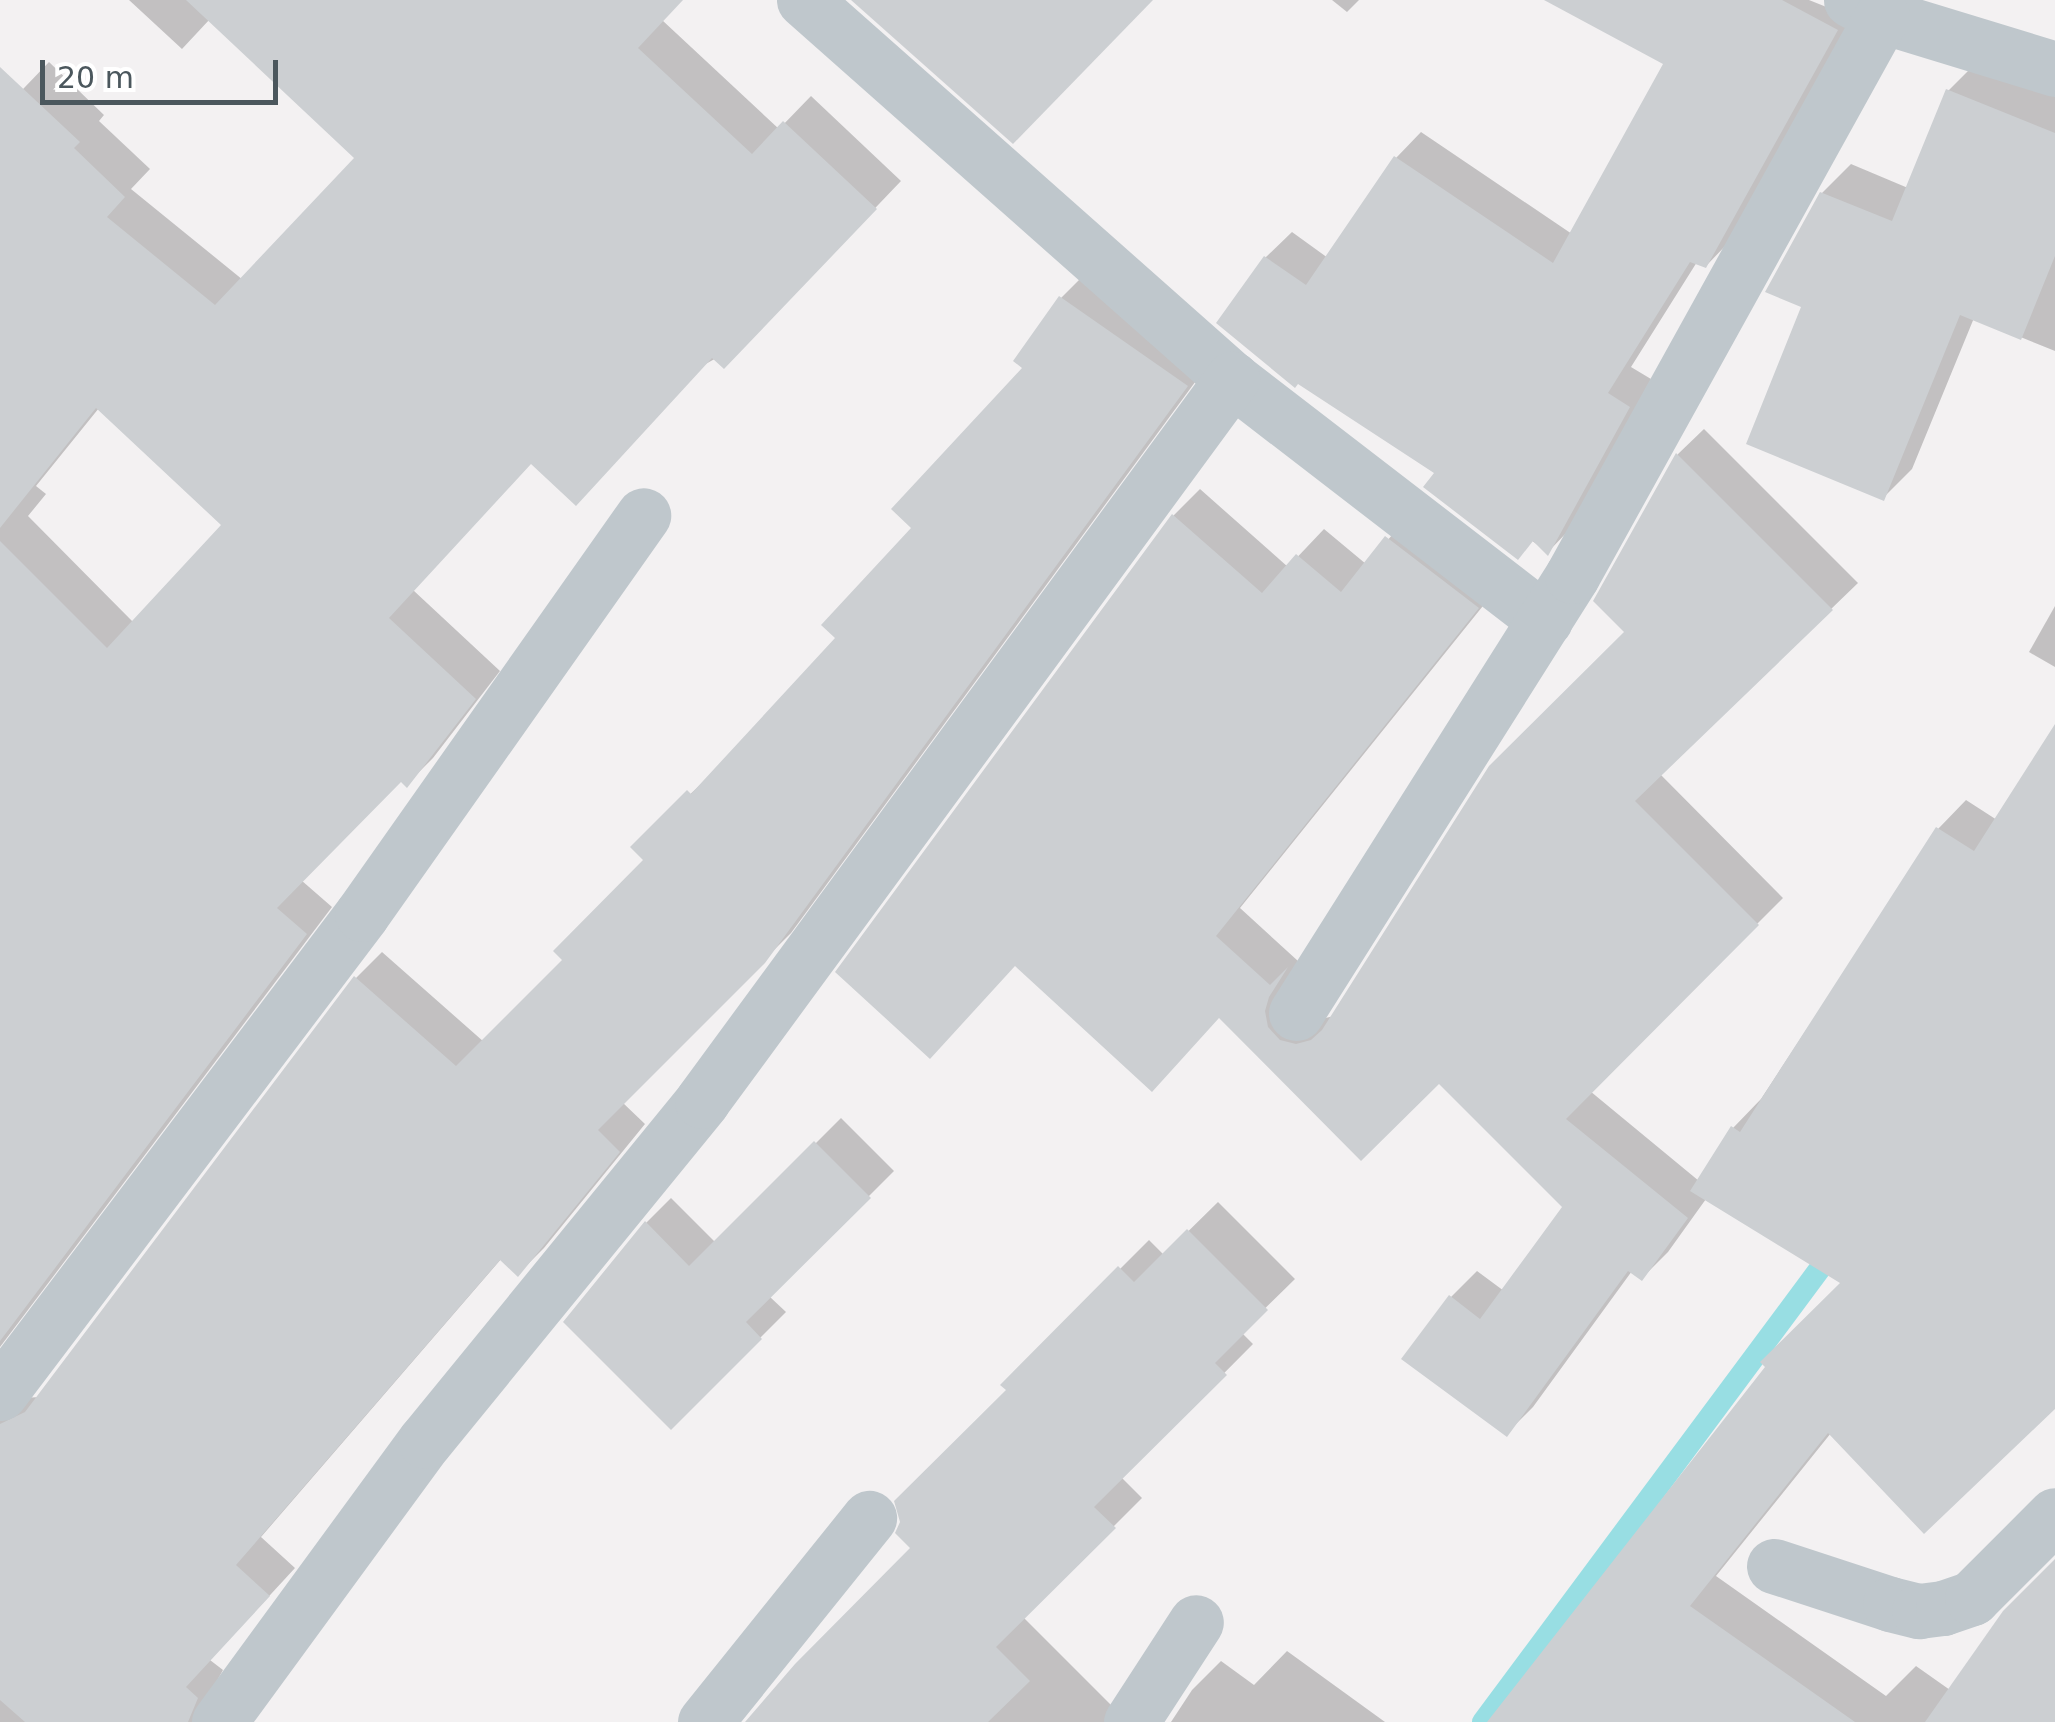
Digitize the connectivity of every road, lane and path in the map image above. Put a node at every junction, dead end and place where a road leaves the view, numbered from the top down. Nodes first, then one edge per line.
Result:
1 (804, 0) edge
2 (1866, 8) edge
3 (2055, 69) edge
4 (1232, 379) junction
5 (642, 515) dead end
6 (1545, 620) junction
7 (1296, 1013) dead end
8 (0, 1393) edge
9 (2055, 1515) edge
10 (869, 1518) dead end
11 (1774, 1566) dead end
12 (1196, 1622) dead end
13 (219, 1722) edge
14 (705, 1722) edge
15 (1131, 1722) edge

1 - 4 street
2 - 3 street
2 - 6 street
4 - 6 street
4 - 13 street
5 - 8 street
6 - 7 street
9 - 11 street
10 - 14 street
12 - 15 street

